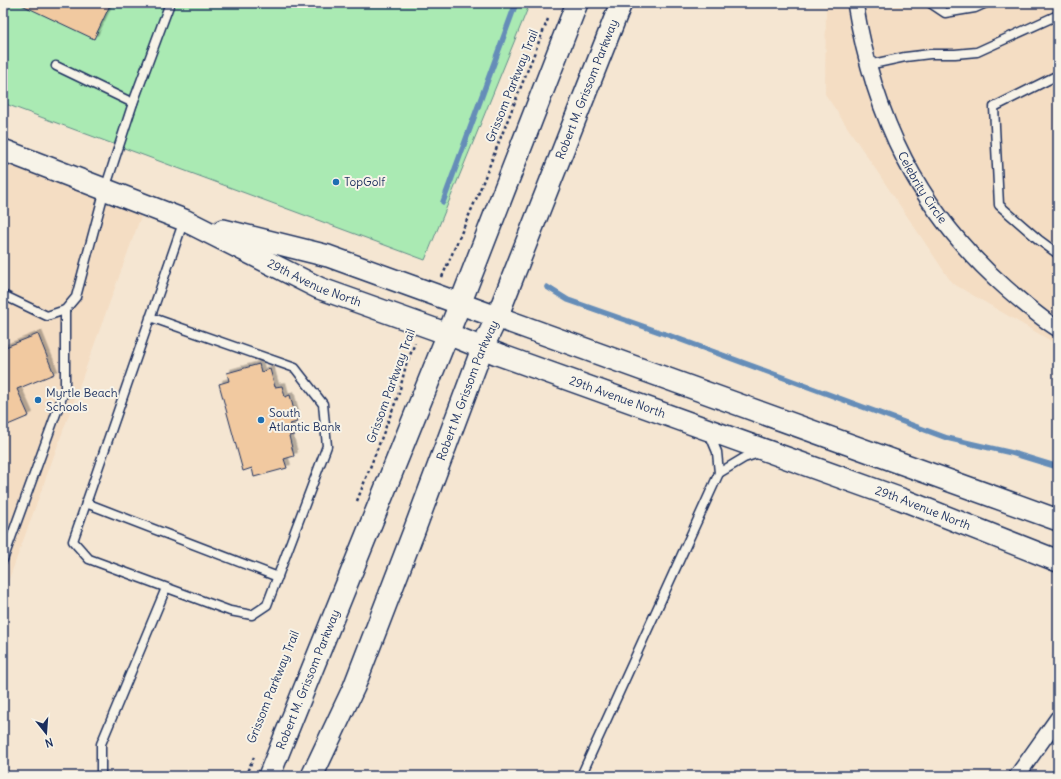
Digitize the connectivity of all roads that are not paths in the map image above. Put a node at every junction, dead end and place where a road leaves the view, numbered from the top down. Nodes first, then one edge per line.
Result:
1 (170, 3) edge
2 (577, 3) edge
3 (621, 3) edge
4 (855, 3) edge
5 (930, 3) edge
6 (986, 3) edge
7 (1058, 15) edge
8 (868, 65) junction
9 (56, 66) dead end
10 (1058, 75) edge
11 (133, 103) junction
12 (3, 150) edge
13 (105, 189) junction
14 (184, 220) junction
15 (1058, 254) edge
16 (3, 295) edge
17 (460, 304) junction
18 (64, 310) junction
19 (150, 317) junction
20 (497, 318) junction
21 (1058, 329) edge
22 (448, 334) junction
23 (482, 349) junction
24 (708, 430) junction
25 (766, 451) junction
26 (719, 473) junction
27 (86, 503) junction
28 (1058, 520) edge
29 (3, 560) edge
30 (1058, 561) edge
31 (278, 577) junction
32 (166, 588) junction
33 (1058, 718) edge
34 (101, 776) edge
35 (269, 776) edge
36 (312, 776) edge
37 (581, 776) edge
38 (1017, 776) edge

1 - 11 lane
2 - 17 main road, Robert M. Grissom Parkway
3 - 20 main road, Robert M. Grissom Parkway
4 - 8 street, Celebrity Circle
5 - 6 lane
7 - 8 lane
8 - 21 street, Celebrity Circle
9 - 11 lane
10 - 15 lane
11 - 13 lane
12 - 13 main road, 29th Avenue North
13 - 14 main road, 29th Avenue North
13 - 18 lane
14 - 17 main road, 29th Avenue North
14 - 19 lane
14 - 22 main road, 29th Avenue North
16 - 18 lane
17 - 20 main road, 29th Avenue North
17 - 22 main road, Robert M. Grissom Parkway
18 - 29 lane
19 - 27 lane
19 - 31 lane
20 - 23 main road, Robert M. Grissom Parkway
20 - 28 main road, 29th Avenue North
22 - 23 main road, 29th Avenue North
22 - 35 main road, Robert M. Grissom Parkway
23 - 24 main road, 29th Avenue North
23 - 36 main road, Robert M. Grissom Parkway
24 - 25 main road, 29th Avenue North
24 - 26 lane
25 - 26 lane
25 - 30 main road, 29th Avenue North
26 - 37 lane
27 - 31 lane
27 - 32 lane
31 - 32 lane
32 - 34 lane
33 - 38 street

